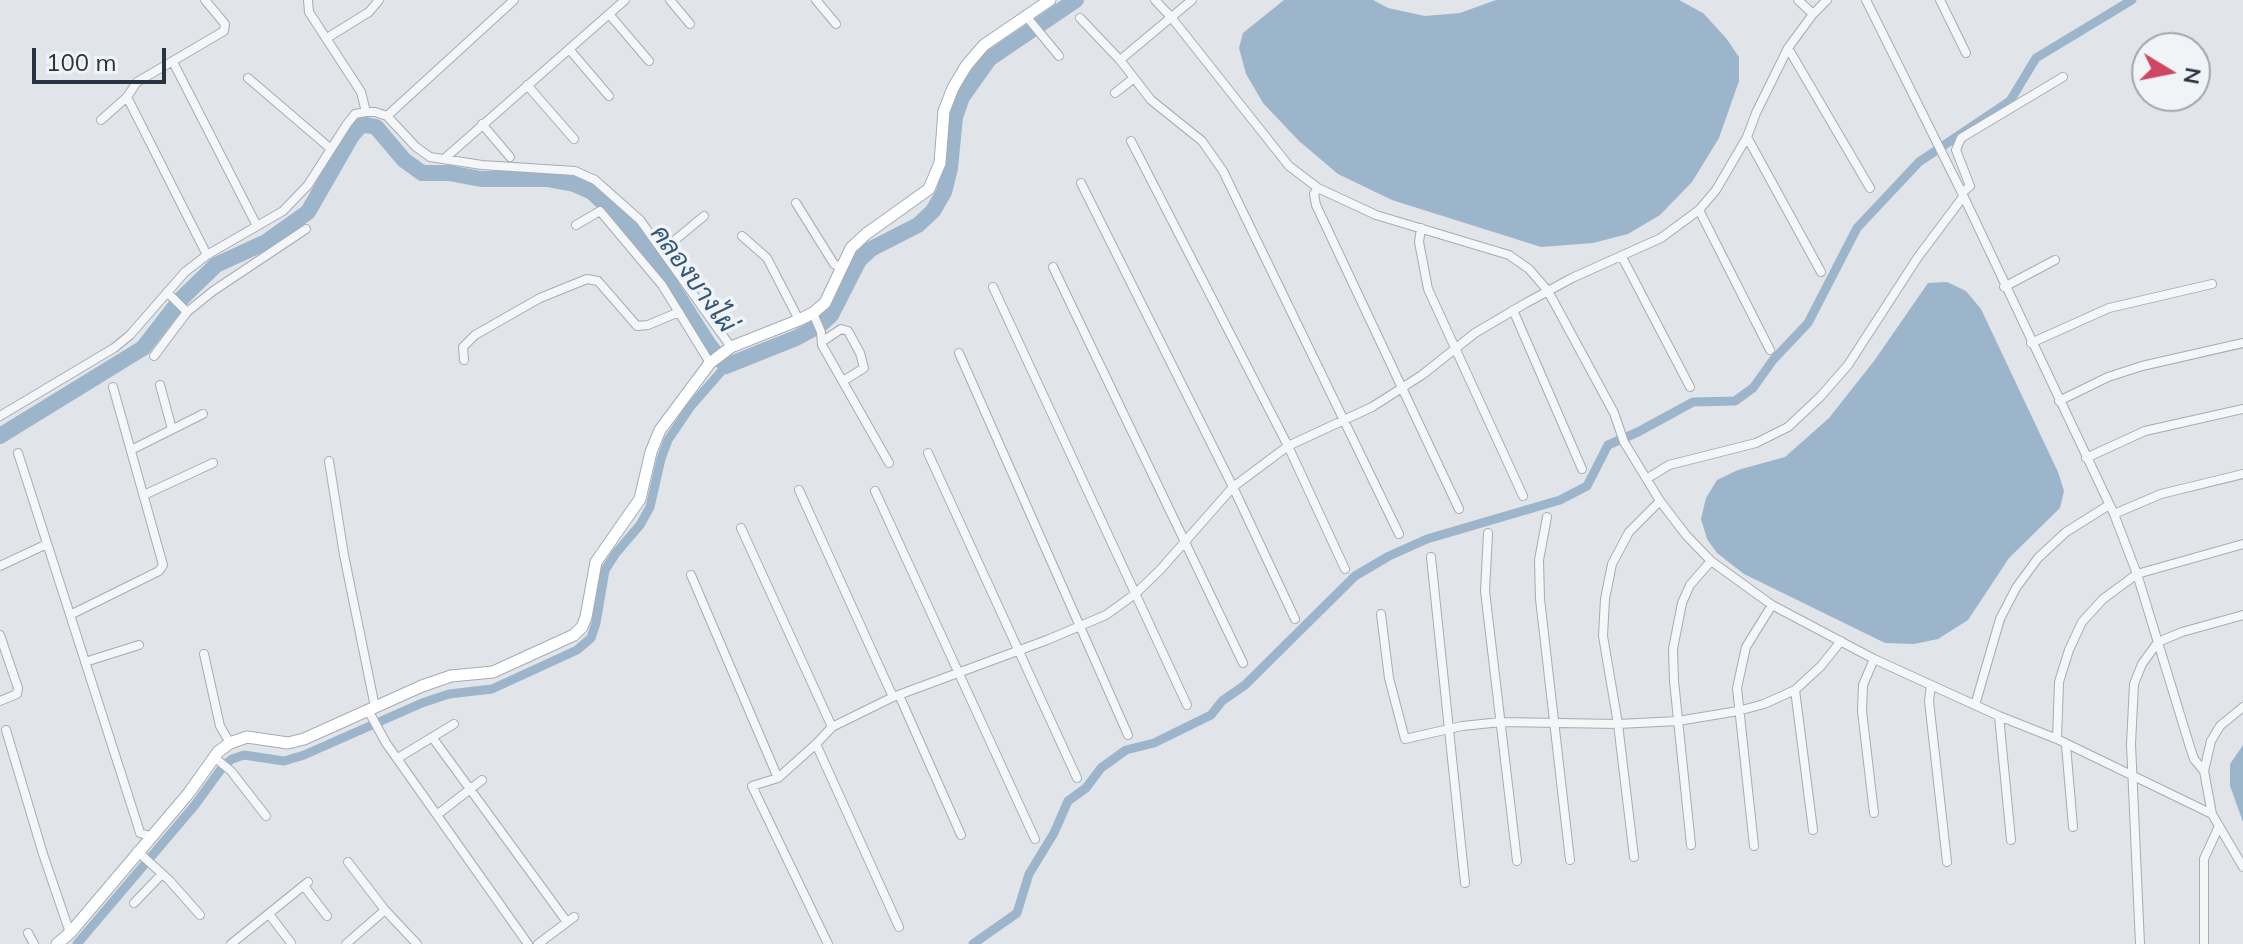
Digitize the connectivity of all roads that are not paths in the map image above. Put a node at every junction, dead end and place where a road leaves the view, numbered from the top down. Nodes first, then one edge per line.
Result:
1 (205, 0) edge
2 (308, 0) edge
3 (379, 0) edge
4 (514, 0) edge
5 (625, 0) edge
6 (670, 0) edge
7 (816, 0) edge
8 (1050, 0) edge
9 (1155, 0) edge
10 (1192, 0) edge
11 (1798, 0) edge
12 (1827, 0) edge
13 (1866, 0) edge
14 (1940, 0) edge
15 (609, 14) junction
16 (1813, 14) junction
17 (1171, 17) junction
18 (1027, 18) junction
19 (1080, 18) dead end
20 (690, 24) dead end
21 (836, 24) dead end
22 (327, 38) junction
23 (1788, 48) junction
24 (569, 49) junction
25 (1966, 53) dead end
26 (1059, 56) dead end
27 (1120, 60) junction
28 (649, 61) dead end
29 (173, 62) junction
30 (2063, 77) dead end
31 (248, 78) dead end
32 (1134, 78) junction
33 (527, 85) junction
34 (1115, 93) dead end
35 (609, 96) dead end
36 (127, 97) junction
37 (366, 112) junction
38 (387, 116) junction
39 (101, 120) dead end
40 (482, 124) junction
41 (1747, 137) junction
42 (574, 139) dead end
43 (1131, 141) dead end
44 (331, 149) junction
45 (510, 157) dead end
46 (444, 159) junction
47 (1081, 183) dead end
48 (1318, 188) junction
49 (1870, 188) dead end
50 (1962, 195) junction
51 (796, 203) dead end
52 (1699, 210) junction
53 (704, 216) dead end
54 (576, 225) dead end
55 (257, 226) junction
56 (1421, 228) junction
57 (306, 229) dead end
58 (742, 236) dead end
59 (663, 250) junction
60 (207, 255) junction
61 (1622, 257) junction
62 (2055, 260) dead end
63 (1053, 267) dead end
64 (841, 268) junction
65 (1821, 272) dead end
66 (2212, 284) dead end
67 (993, 287) dead end
68 (2004, 287) junction
69 (1548, 291) junction
70 (168, 294) junction
71 (1513, 310) junction
72 (186, 311) junction
73 (679, 312) junction
74 (799, 320) junction
75 (819, 327) junction
76 (2031, 343) junction
77 (2243, 343) edge
78 (728, 349) junction
79 (1456, 349) junction
80 (1770, 350) dead end
81 (959, 353) dead end
82 (154, 356) dead end
83 (464, 360) dead end
84 (712, 361) junction
85 (843, 381) junction
86 (160, 385) dead end
87 (113, 387) dead end
88 (1690, 387) dead end
89 (1402, 388) junction
90 (2059, 401) junction
91 (2243, 409) edge
92 (203, 414) dead end
93 (0, 416) edge
94 (1345, 420) junction
95 (172, 429) junction
96 (1288, 446) junction
97 (131, 450) junction
98 (18, 453) dead end
99 (928, 453) dead end
100 (2086, 458) junction
101 (329, 461) dead end
102 (213, 463) dead end
103 (889, 463) dead end
104 (1582, 469) dead end
105 (2243, 474) edge
106 (1648, 478) junction
107 (1233, 487) junction
108 (799, 490) dead end
109 (875, 491) dead end
110 (144, 495) junction
111 (1523, 496) dead end
112 (1660, 501) junction
113 (1459, 509) dead end
114 (2112, 510) junction
115 (1547, 517) dead end
116 (741, 528) dead end
117 (1488, 533) dead end
118 (1399, 534) dead end
119 (1184, 541) junction
120 (47, 544) junction
121 (2243, 544) edge
122 (1431, 557) dead end
123 (1711, 561) junction
124 (0, 566) edge
125 (1345, 569) dead end
126 (2137, 574) junction
127 (691, 575) dead end
128 (1135, 594) junction
129 (1772, 605) junction
130 (1381, 614) dead end
131 (70, 615) junction
132 (2243, 615) edge
133 (1295, 619) dead end
134 (1079, 626) junction
135 (0, 635) edge
136 (1841, 641) junction
137 (2158, 642) junction
138 (139, 645) dead end
139 (1018, 651) junction
140 (204, 654) dead end
141 (3, 655) edge
142 (1874, 659) junction
143 (85, 662) junction
144 (1243, 663) dead end
145 (958, 673) junction
146 (1931, 685) junction
147 (1795, 690) junction
148 (896, 696) junction
149 (0, 701) edge
150 (1187, 705) dead end
151 (1975, 705) junction
152 (2243, 707) edge
153 (1738, 711) junction
154 (371, 712) junction
155 (1999, 716) junction
156 (1678, 721) junction
157 (1501, 722) junction
158 (1555, 723) junction
159 (454, 724) dead end
160 (1618, 724) junction
161 (832, 727) junction
162 (1448, 729) junction
163 (6, 730) dead end
164 (1128, 735) dead end
165 (432, 737) junction
166 (2057, 739) junction
167 (230, 743) junction
168 (816, 744) junction
169 (2066, 745) junction
170 (398, 758) junction
171 (220, 762) junction
172 (2204, 771) junction
173 (778, 778) junction
174 (1077, 778) dead end
175 (2132, 778) junction
176 (482, 780) dead end
177 (469, 790) junction
178 (1874, 813) dead end
179 (438, 814) junction
180 (2212, 814) junction
181 (266, 816) dead end
182 (2219, 826) junction
183 (2073, 827) dead end
184 (1813, 830) dead end
185 (961, 835) dead end
186 (150, 836) junction
187 (1035, 839) dead end
188 (2011, 840) dead end
189 (1691, 845) dead end
190 (1754, 846) dead end
191 (140, 854) junction
192 (1634, 857) dead end
193 (1570, 860) dead end
194 (1517, 861) dead end
195 (348, 862) dead end
196 (1947, 862) dead end
197 (2243, 867) edge
198 (162, 874) junction
199 (1465, 883) dead end
200 (134, 903) dead end
201 (385, 910) junction
202 (269, 914) junction
203 (200, 915) dead end
204 (327, 916) dead end
205 (899, 927) dead end
206 (28, 933) dead end
207 (70, 933) junction
208 (291, 943) edge
209 (34, 944) edge
210 (57, 944) edge
211 (231, 944) edge
212 (346, 944) edge
213 (417, 944) edge
214 (528, 944) edge
215 (538, 944) edge
216 (828, 944) edge
217 (2140, 944) edge
218 (2204, 944) edge

1 - 29 street
2 - 22 street
3 - 22 street
4 - 38 street
5 - 15 street
6 - 20 street
7 - 21 street
8 - 18 street
9 - 17 street
10 - 17 street
11 - 16 street
12 - 16 street
13 - 50 street
14 - 25 street
15 - 24 street
15 - 28 street
16 - 23 street
17 - 27 street
17 - 48 street
18 - 26 street
18 - 64 street
19 - 27 street
22 - 37 street
23 - 41 street
23 - 49 street
24 - 33 street
24 - 35 street
27 - 32 street
29 - 36 street
29 - 55 street
30 - 50 street
31 - 44 street
32 - 34 street
32 - 94 street
33 - 40 street
33 - 42 street
36 - 39 street
36 - 60 street
37 - 38 street
37 - 44 street
38 - 46 street
40 - 45 street
40 - 46 street
41 - 52 street
41 - 65 street
43 - 96 street
44 - 55 street
46 - 59 street
47 - 107 street
48 - 56 street
48 - 89 street
50 - 68 street
50 - 106 street
51 - 64 street
52 - 61 street
52 - 80 street
53 - 59 street
54 - 73 street
55 - 60 street
56 - 69 street
56 - 79 street
57 - 72 street
58 - 74 street
59 - 78 street
60 - 70 street
61 - 69 street
61 - 88 street
62 - 68 street
63 - 119 street
64 - 75 street
66 - 76 street
67 - 128 street
68 - 76 street
69 - 71 street
69 - 106 street
70 - 72 street
70 - 93 street
71 - 79 street
71 - 104 street
72 - 82 street
73 - 83 street
73 - 84 street
74 - 75 street
74 - 78 street
75 - 85 street
75 - 85 street
76 - 90 street
77 - 90 street
78 - 84 street
79 - 89 street
79 - 111 street
81 - 134 street
84 - 154 street
85 - 103 street
86 - 95 street
87 - 97 street
89 - 94 street
89 - 113 street
90 - 100 street
91 - 100 street
92 - 95 street
94 - 96 street
94 - 118 street
95 - 97 street
96 - 107 street
96 - 125 street
97 - 110 street
98 - 120 street
99 - 139 street
100 - 114 street
101 - 154 street
102 - 110 street
105 - 114 street
106 - 112 street
107 - 119 street
107 - 133 street
108 - 148 street
109 - 145 street
110 - 131 street
112 - 123 street
112 - 160 street
114 - 126 street
114 - 151 street
115 - 158 street
116 - 161 street
117 - 157 street
119 - 128 street
119 - 144 street
120 - 124 street
120 - 131 street
121 - 126 street
122 - 162 street
123 - 129 street
123 - 156 street
126 - 137 street
126 - 166 street
127 - 173 street
128 - 134 street
128 - 150 street
129 - 136 street
129 - 153 street
130 - 162 street
131 - 143 street
132 - 137 street
134 - 139 street
134 - 164 street
135 - 141 street
136 - 142 street
136 - 147 street
137 - 172 street
137 - 175 street
138 - 143 street
139 - 145 street
139 - 174 street
140 - 167 street
141 - 149 street
142 - 146 street
142 - 178 street
143 - 186 street
145 - 148 street
145 - 187 street
146 - 151 street
146 - 196 street
147 - 153 street
147 - 184 street
148 - 161 street
148 - 185 street
151 - 155 street
152 - 172 street
153 - 156 street
153 - 190 street
154 - 167 street
154 - 170 street
155 - 166 street
155 - 188 street
156 - 160 street
156 - 189 street
157 - 158 street
157 - 162 street
157 - 194 street
158 - 160 street
158 - 193 street
159 - 165 street
160 - 192 street
161 - 168 street
162 - 199 street
163 - 207 street
165 - 170 street
165 - 177 street
166 - 169 street
167 - 171 street
168 - 173 street
168 - 205 street
169 - 175 street
169 - 183 street
170 - 179 street
171 - 181 street
171 - 186 street
172 - 180 street
173 - 216 street
175 - 180 street
175 - 217 street
176 - 177 street
177 - 179 street
177 - 215 street
179 - 214 street
180 - 182 street
182 - 197 street
182 - 218 street
186 - 191 street
191 - 198 street
191 - 207 street
195 - 201 street
198 - 200 street
198 - 203 street
201 - 212 street
201 - 213 street
202 - 204 street
202 - 208 street
202 - 211 street
206 - 209 street
207 - 210 street

